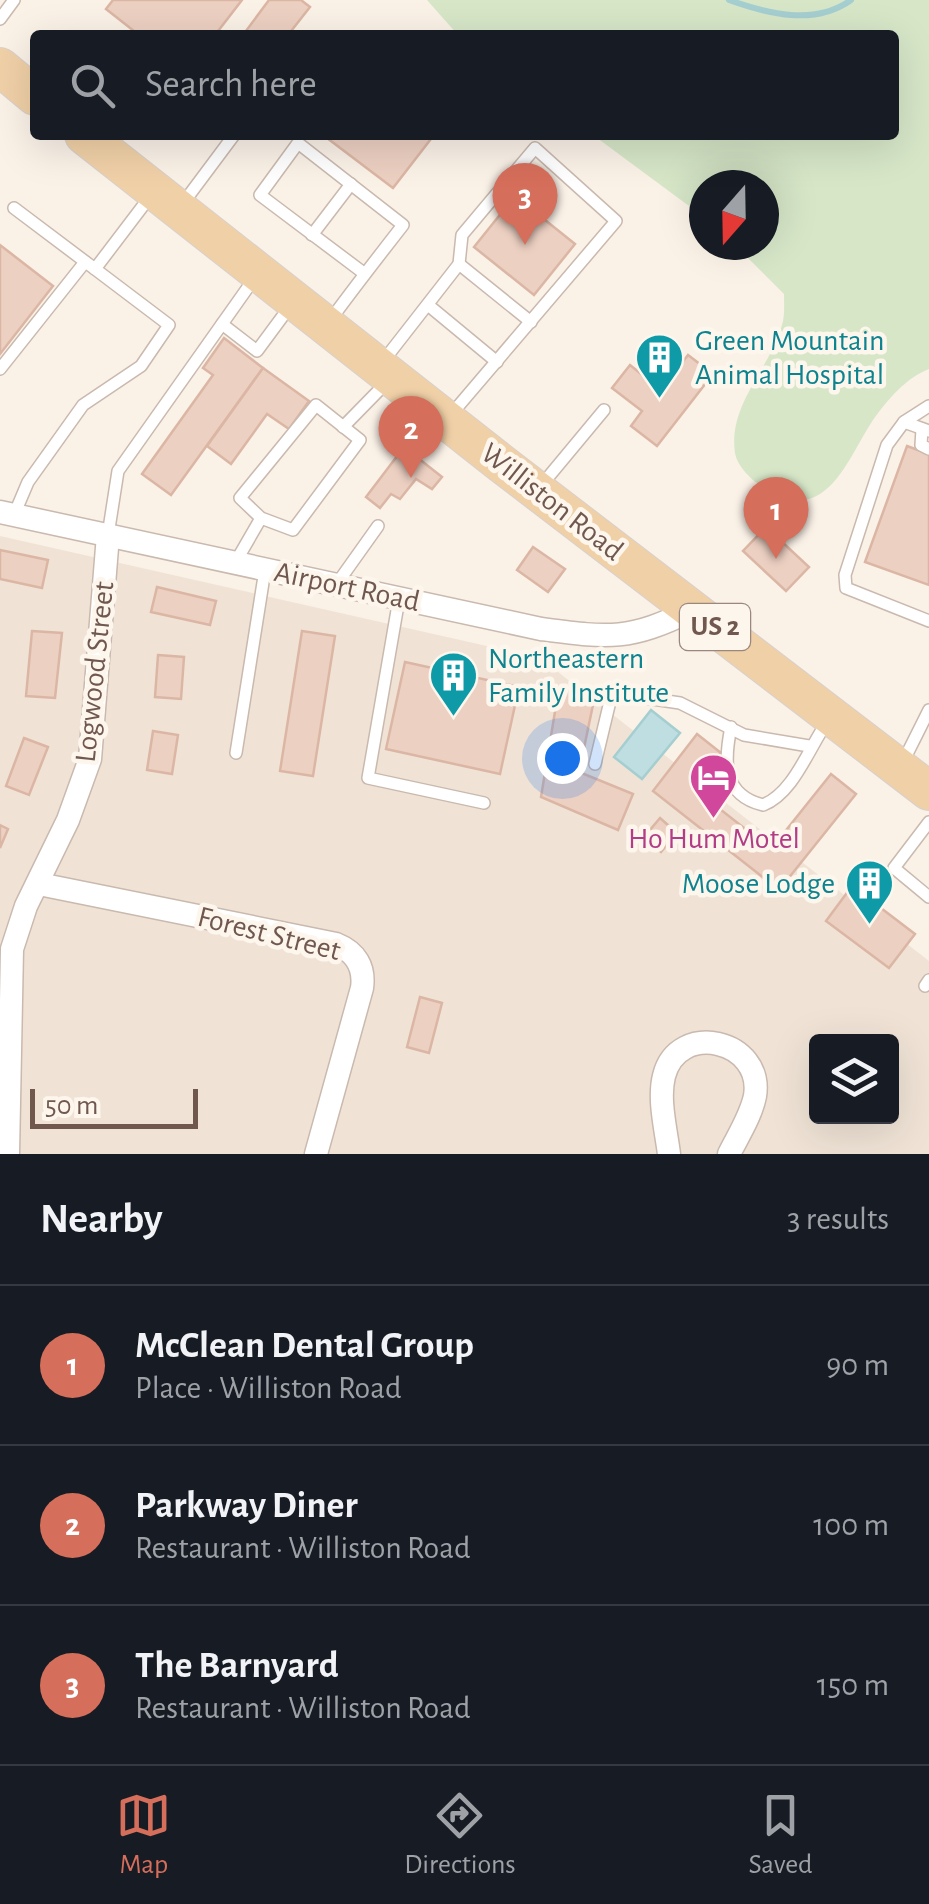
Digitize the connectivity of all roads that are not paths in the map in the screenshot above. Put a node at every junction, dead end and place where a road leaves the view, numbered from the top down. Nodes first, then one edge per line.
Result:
1 (14, 0) edge
2 (0, 19) edge
3 (0, 67) edge
4 (30, 92) edge
5 (90, 140) edge
6 (229, 140) edge
7 (351, 184) junction
8 (167, 200) junction
9 (14, 208) dead end
10 (312, 234) junction
11 (459, 264) junction
12 (90, 265) junction
13 (259, 272) junction
14 (365, 274) junction
15 (294, 300) junction
16 (428, 305) junction
17 (532, 322) junction
18 (222, 324) junction
19 (326, 325) junction
20 (497, 362) junction
21 (0, 369) edge
22 (385, 372) junction
23 (929, 406) edge
24 (604, 410) dead end
25 (446, 420) junction
26 (904, 422) junction
27 (343, 427) junction
28 (926, 430) edge
29 (929, 449) edge
30 (537, 490) junction
31 (7, 514) edge
32 (261, 518) junction
33 (378, 526) dead end
34 (108, 536) junction
35 (234, 563) junction
36 (265, 570) junction
37 (336, 585) junction
38 (400, 598) junction
39 (692, 610) junction
40 (929, 621) edge
41 (929, 710) edge
42 (731, 727) junction
43 (820, 731) junction
44 (236, 753) dead end
45 (595, 764) dead end
46 (914, 779) edge
47 (484, 803) dead end
48 (929, 822) edge
49 (39, 884) junction
50 (929, 897) edge
51 (8, 1154) edge
52 (316, 1154) edge
53 (669, 1154) edge
54 (730, 1154) edge

1 - 2 lane
3 - 4 main road
5 - 8 main road, Williston Road / US 2
6 - 8 lane
7 - 10 lane
7 - 10 lane
7 - 14 lane
8 - 12 lane
8 - 13 main road, Williston Road / US 2
9 - 12 lane
10 - 14 lane
11 - 16 lane
11 - 17 lane
11 - 17 lane
12 - 21 lane
12 - 31 lane
13 - 15 main road, Williston Road / US 2
13 - 18 lane
14 - 19 lane
15 - 18 lane
15 - 19 main road, Williston Road / US 2
16 - 20 lane
16 - 22 lane
17 - 20 lane
18 - 34 lane
19 - 22 main road, Williston Road / US 2
20 - 25 lane
22 - 25 main road, Williston Road / US 2
22 - 27 lane
23 - 26 lane
24 - 30 lane
25 - 30 main road, Williston Road / US 2
26 - 28 lane
26 - 40 lane
27 - 32 lane
27 - 32 lane
28 - 29 lane
30 - 39 main road, Williston Road / US 2
31 - 34 street, Airport Road
32 - 35 lane
33 - 37 lane
34 - 35 street, Airport Road
34 - 49 street, Logwood Street
35 - 36 street, Airport Road
36 - 37 street, Airport Road
36 - 44 lane
37 - 38 street, Airport Road
38 - 39 street, Airport Road
38 - 47 lane
39 - 43 main road, Williston Road / US 2
41 - 46 lane
42 - 43 lane
42 - 43 lane
42 - 45 lane
43 - 46 main road, Williston Road / US 2
48 - 50 lane
49 - 51 street, Logwood Street
49 - 52 street, Forest Street
53 - 54 street

